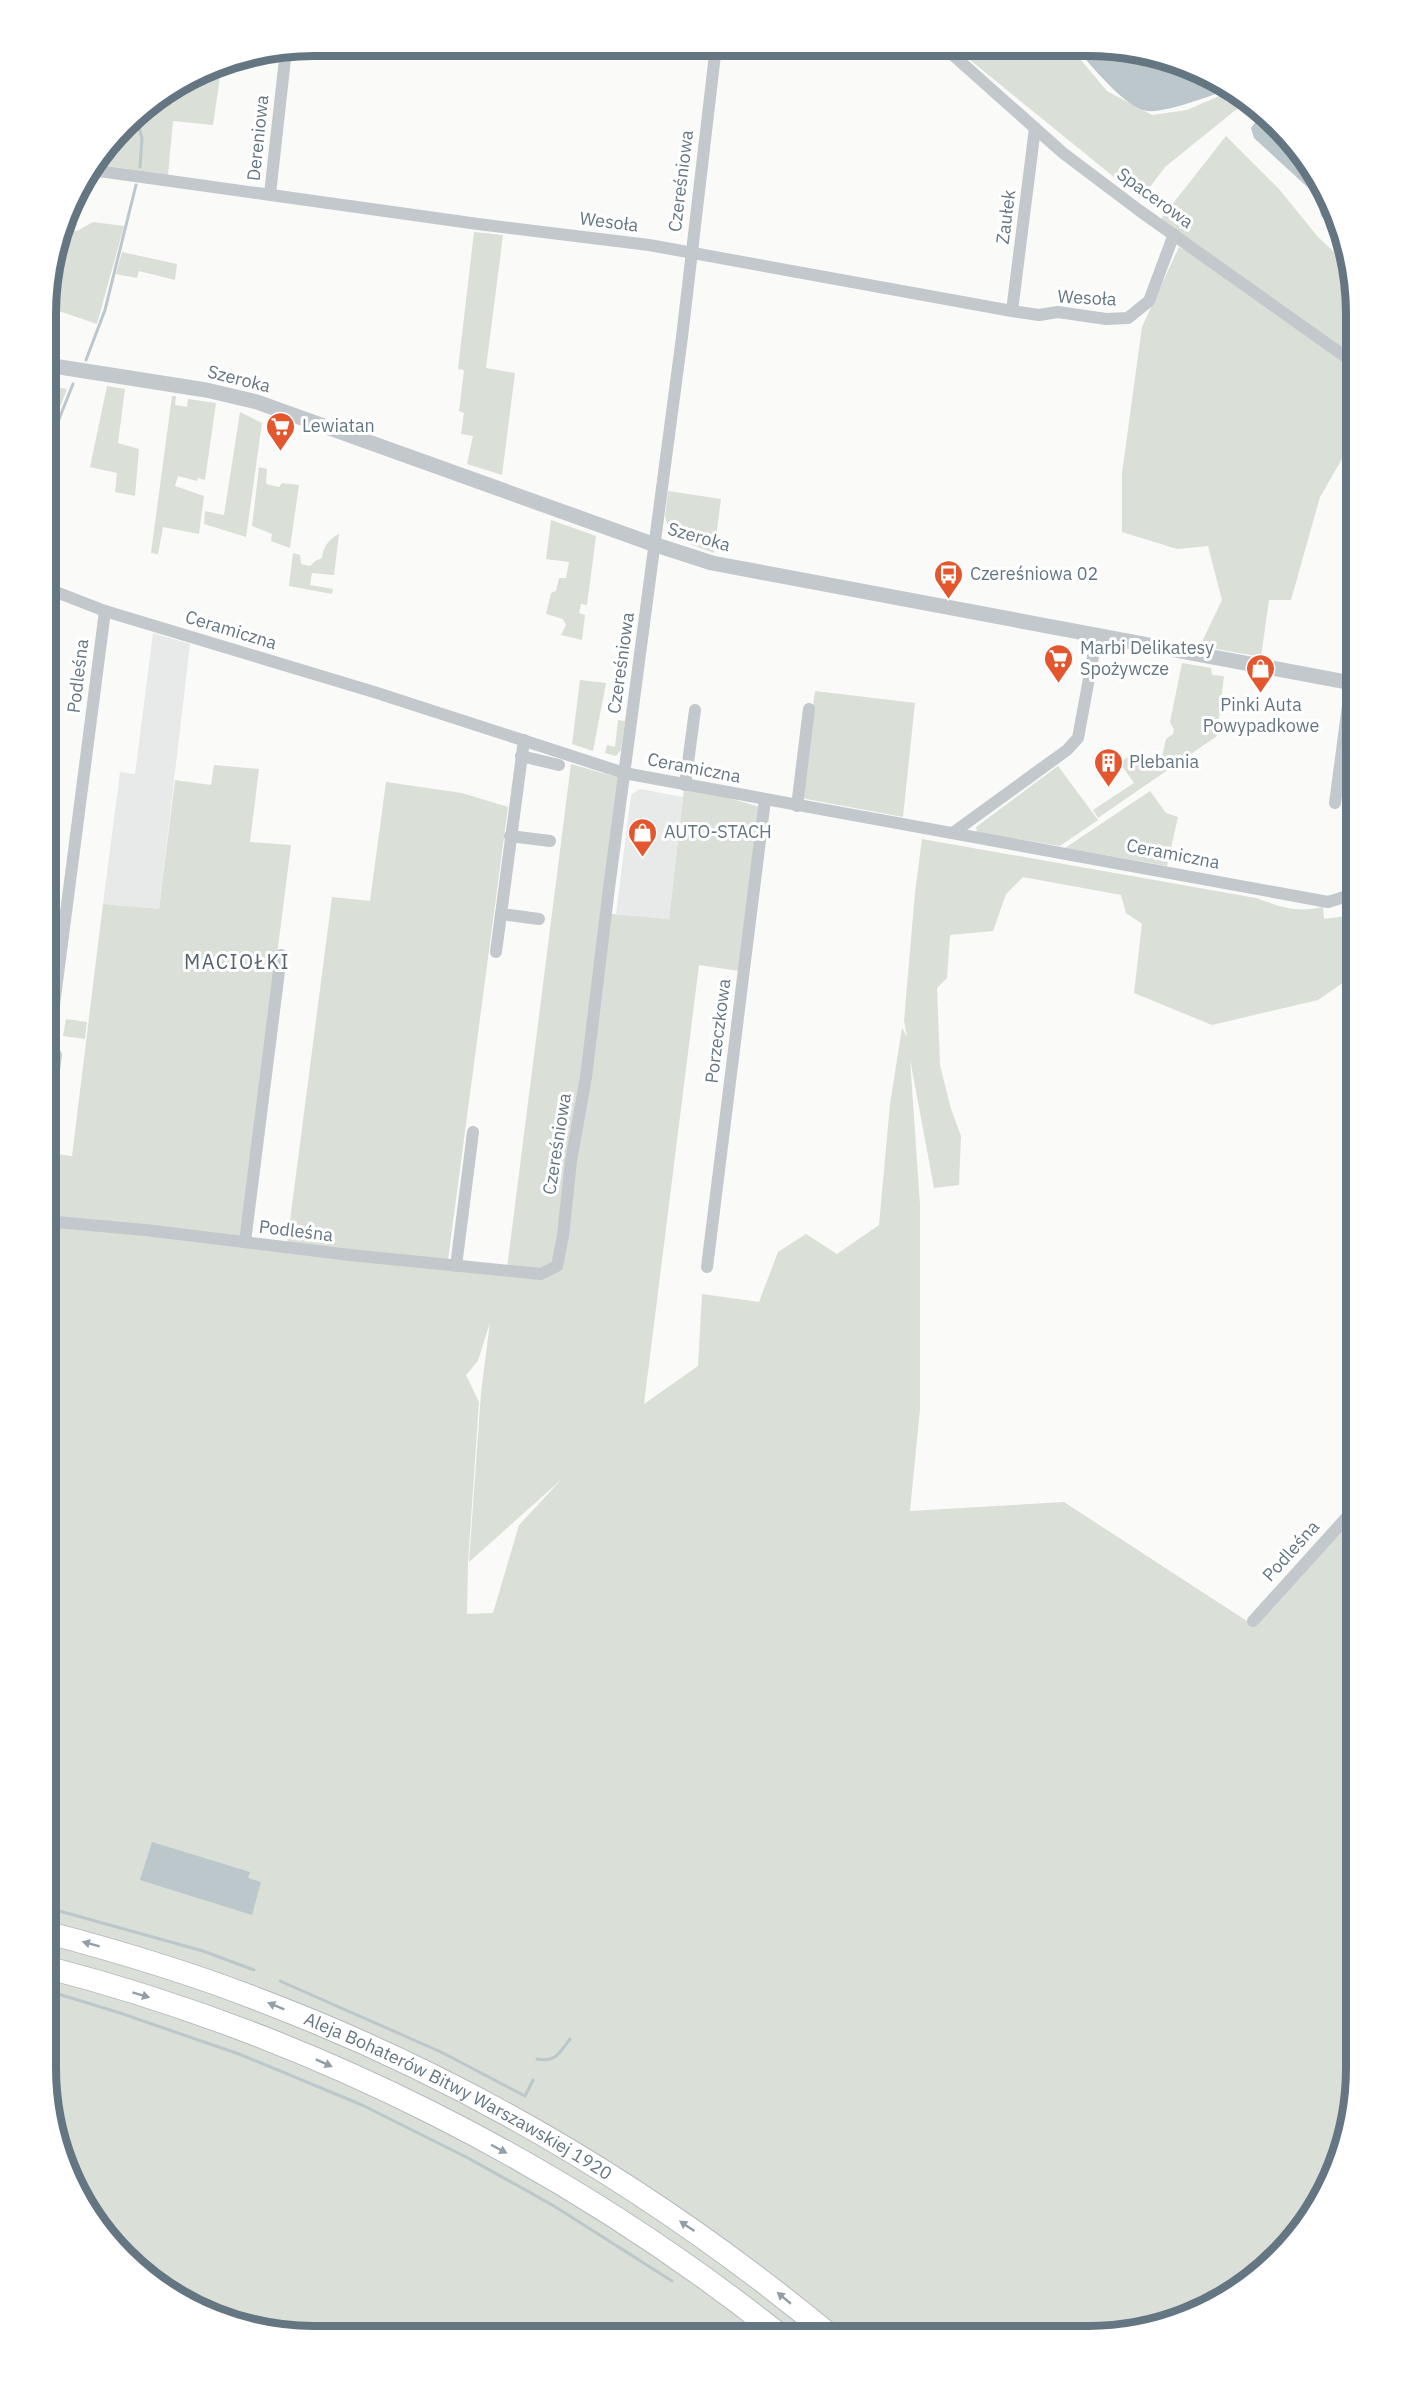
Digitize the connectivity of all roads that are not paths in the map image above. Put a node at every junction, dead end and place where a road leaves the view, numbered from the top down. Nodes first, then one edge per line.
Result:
1 (715, 56) edge
2 (954, 56) edge
3 (285, 57) edge
4 (1035, 128) junction
5 (98, 171) edge
6 (270, 194) junction
7 (1174, 234) junction
8 (691, 252) junction
9 (1012, 311) junction
10 (1346, 356) edge
11 (56, 366) edge
12 (655, 545) junction
13 (56, 592) edge
14 (105, 611) junction
15 (1097, 635) junction
16 (1346, 682) edge
17 (809, 709) dead end
18 (695, 710) dead end
19 (1346, 734) edge
20 (524, 740) junction
21 (521, 756) junction
22 (560, 765) dead end
23 (624, 773) junction
24 (91, 775) dead end
25 (686, 785) junction
26 (765, 800) junction
27 (1335, 803) dead end
28 (797, 806) junction
29 (954, 832) junction
30 (510, 836) junction
31 (550, 841) dead end
32 (1346, 896) edge
33 (501, 914) junction
34 (539, 919) dead end
35 (496, 952) dead end
36 (281, 955) dead end
37 (56, 990) edge
38 (56, 1052) edge
39 (473, 1132) dead end
40 (56, 1222) edge
41 (245, 1242) junction
42 (456, 1266) junction
43 (707, 1267) dead end
44 (542, 1274) joint
45 (1346, 1518) edge
46 (1253, 1621) dead end
47 (56, 1935) edge
48 (56, 1970) edge
49 (766, 2325) edge
50 (817, 2325) edge

1 - 8 street, Czereśniowa
2 - 4 street, Spacerowa
3 - 6 street, Dereniowa
4 - 7 street, Spacerowa
4 - 9 street, Zaułek
5 - 6 street, Wesoła
6 - 8 street, Wesoła
7 - 9 street, Wesoła
7 - 10 street, Spacerowa
8 - 9 street, Wesoła
8 - 12 street, Czereśniowa
11 - 12 street, Szeroka
12 - 15 street, Szeroka
12 - 23 street, Czereśniowa
13 - 14 street, Ceramiczna
14 - 20 street, Ceramiczna
14 - 37 street, Podleśna
15 - 16 street, Szeroka
15 - 29 street
17 - 28 street
18 - 25 street
19 - 27 street
20 - 21 street
20 - 23 street, Ceramiczna
21 - 22 street
21 - 30 street
23 - 25 street, Ceramiczna
23 - 44 street, Czereśniowa
24 - 38 street
25 - 26 street, Ceramiczna
26 - 28 street, Ceramiczna
26 - 43 street, Porzeczkowa
28 - 29 street, Ceramiczna
29 - 32 street, Ceramiczna
30 - 31 street
30 - 33 street
33 - 34 street
33 - 35 street
36 - 41 street
39 - 42 street
40 - 41 street, Podleśna
41 - 42 street, Podleśna
42 - 44 street, Podleśna
45 - 46 street, Podleśna
50 -> 47 highway, Aleja Bohaterów Bitwy Warszawskiej 1920
48 -> 49 highway, Aleja Bohaterów Bitwy Warszawskiej 1920

